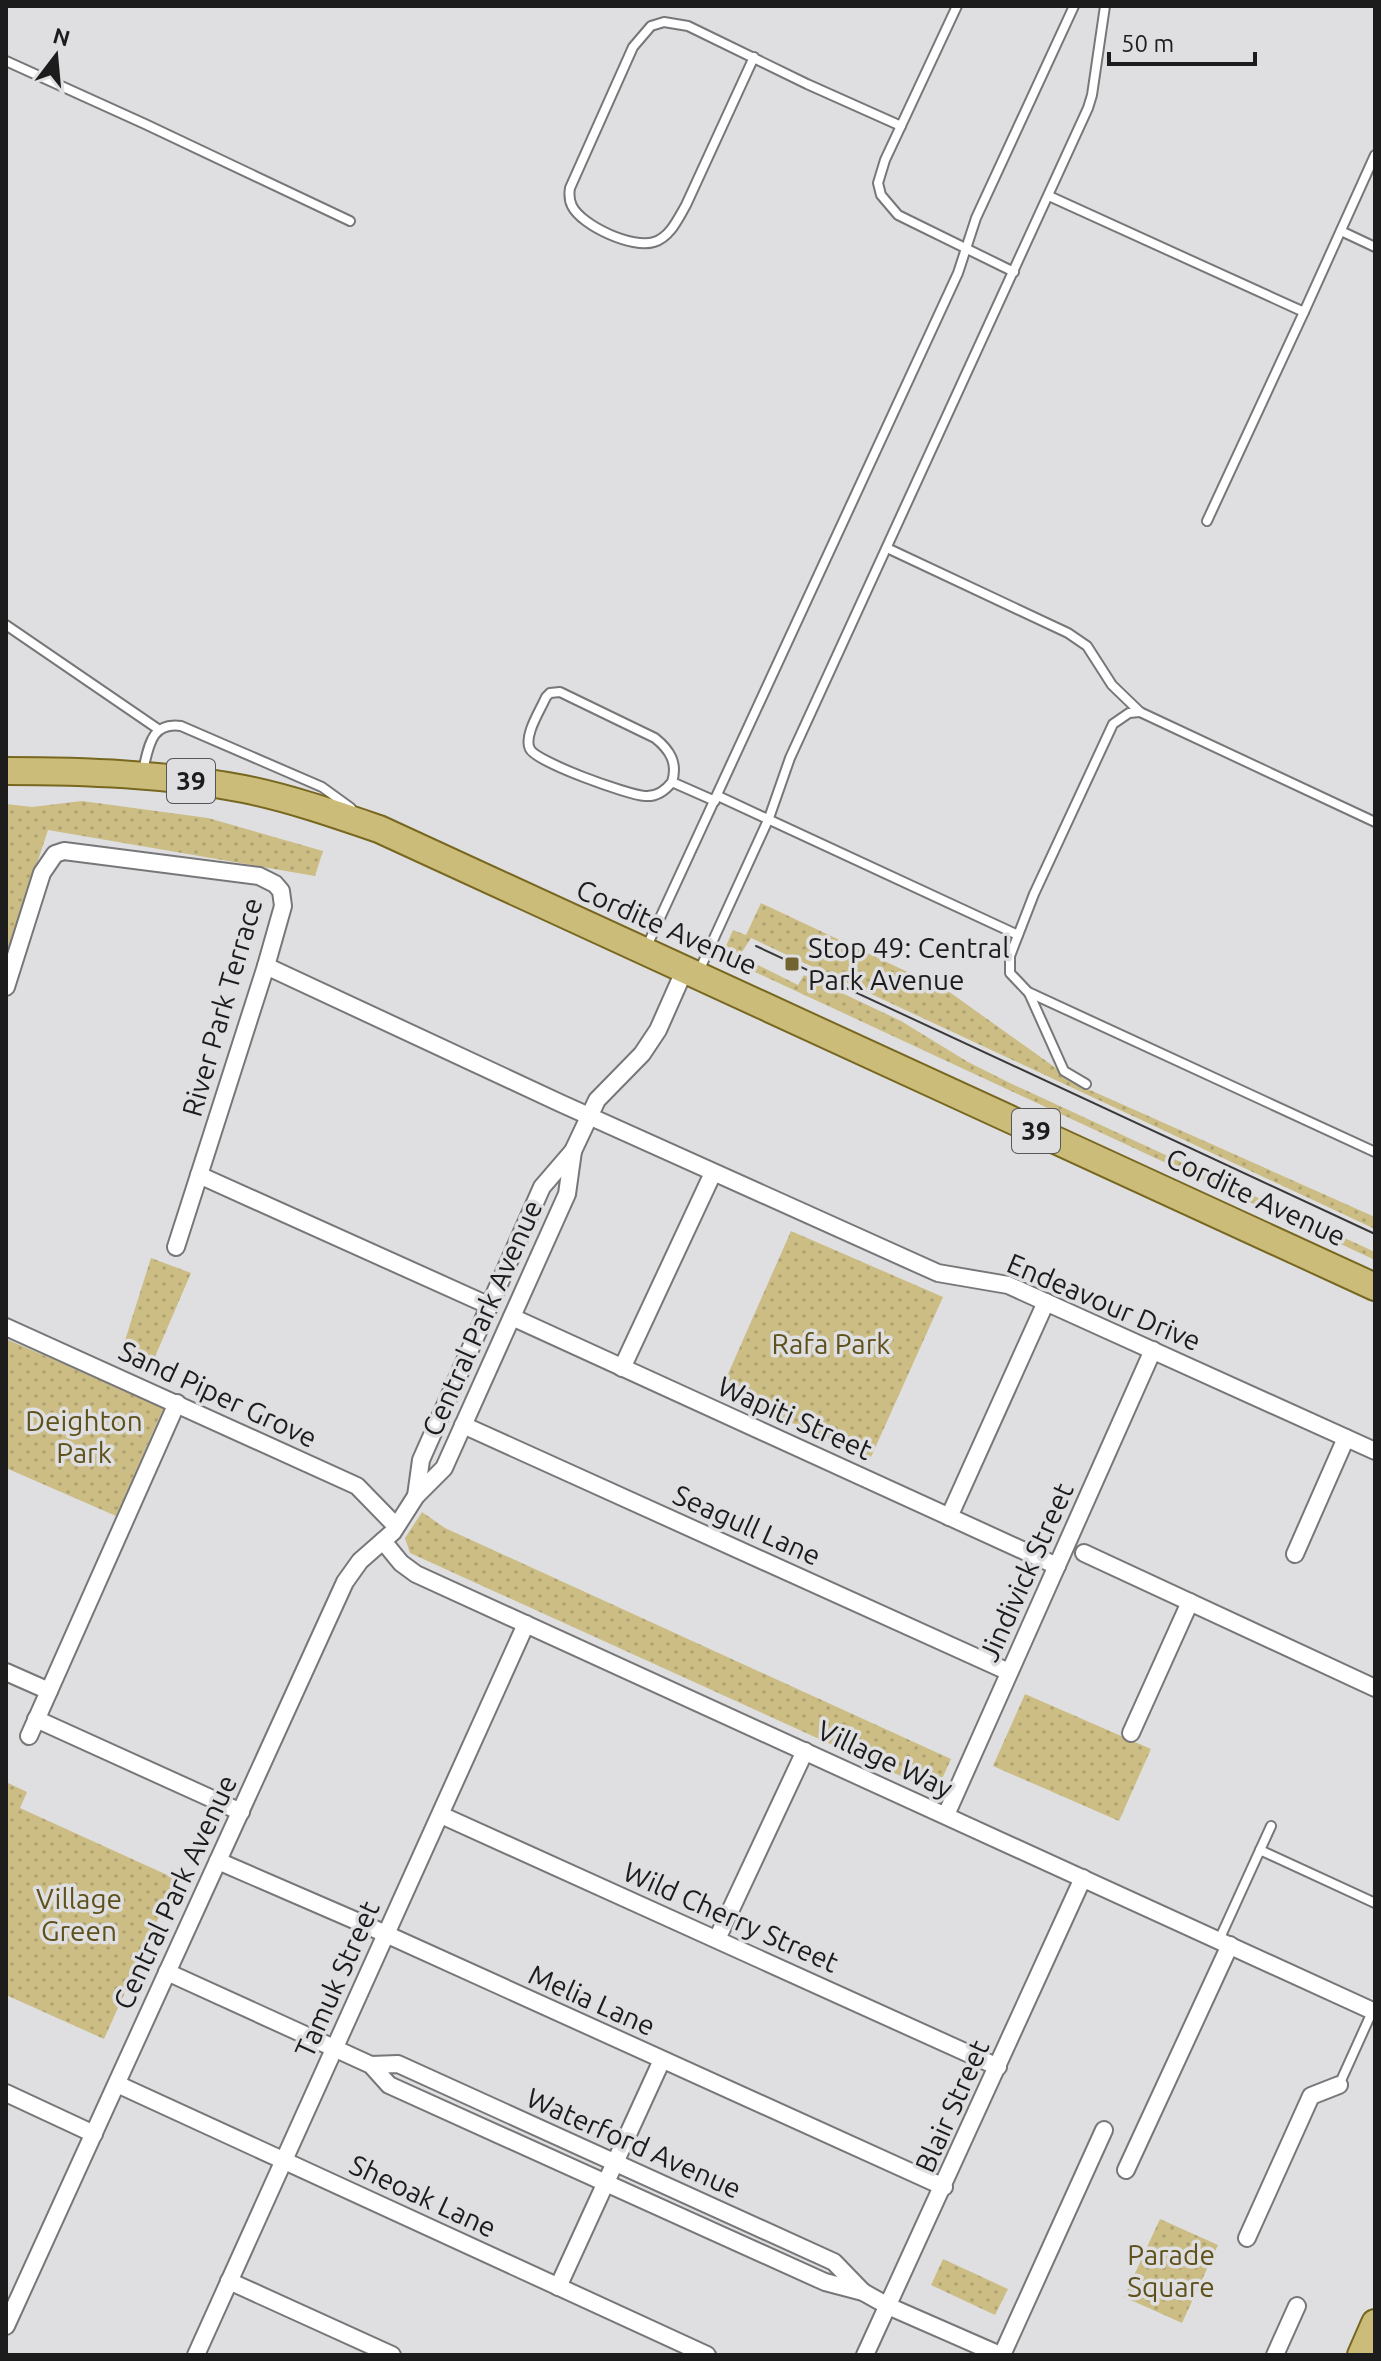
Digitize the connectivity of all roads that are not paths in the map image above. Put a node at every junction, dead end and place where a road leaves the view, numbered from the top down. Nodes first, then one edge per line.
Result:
1 (957, 6) edge
2 (1074, 6) edge
3 (1105, 6) edge
4 (754, 57) junction
5 (6, 61) edge
6 (901, 126) junction
7 (1375, 155) edge
8 (1049, 196) junction
9 (350, 221) dead end
10 (1341, 231) junction
11 (1375, 247) edge
12 (966, 250) junction
13 (1014, 272) junction
14 (1304, 312) junction
15 (1207, 521) dead end
16 (887, 548) junction
17 (6, 625) edge
18 (1140, 712) junction
19 (158, 729) junction
20 (6, 771) edge
21 (142, 775) junction
22 (672, 782) junction
23 (716, 798) junction
24 (769, 818) junction
25 (1375, 822) edge
26 (379, 829) junction
27 (1018, 935) junction
28 (645, 951) junction
29 (266, 966) junction
30 (691, 972) junction
31 (6, 987) edge
32 (1028, 992) junction
33 (1086, 1084) dead end
34 (589, 1116) junction
35 (573, 1151) junction
36 (1375, 1152) edge
37 (713, 1173) junction
38 (199, 1175) junction
39 (176, 1247) dead end
40 (1375, 1287) edge
41 (1046, 1302) junction
42 (490, 1306) junction
43 (512, 1317) junction
44 (6, 1327) edge
45 (1153, 1350) junction
46 (622, 1368) junction
47 (177, 1403) junction
48 (463, 1425) junction
49 (1346, 1438) junction
50 (1375, 1451) edge
51 (416, 1496) junction
52 (949, 1517) junction
53 (396, 1526) junction
54 (383, 1541) junction
55 (1084, 1553) dead end
56 (1295, 1554) dead end
57 (1057, 1566) junction
58 (1190, 1602) junction
59 (526, 1624) junction
60 (6, 1672) edge
61 (1009, 1672) junction
62 (1375, 1688) edge
63 (49, 1691) junction
64 (36, 1719) junction
65 (1131, 1733) dead end
66 (29, 1736) dead end
67 (805, 1751) junction
68 (241, 1812) junction
69 (441, 1815) junction
70 (946, 1815) junction
71 (1271, 1826) dead end
72 (1260, 1850) junction
73 (218, 1861) junction
74 (1083, 1878) junction
75 (1375, 1903) edge
76 (386, 1934) junction
77 (717, 1939) junction
78 (1224, 1943) junction
79 (167, 1972) junction
80 (1374, 2011) edge
81 (334, 2048) junction
82 (662, 2060) junction
83 (371, 2065) junction
84 (998, 2067) junction
85 (117, 2084) junction
86 (1339, 2085) joint
87 (6, 2093) edge
88 (1104, 2130) dead end
89 (94, 2134) junction
90 (284, 2160) junction
91 (615, 2162) junction
92 (1126, 2170) dead end
93 (605, 2184) junction
94 (944, 2187) junction
95 (1247, 2238) dead end
96 (229, 2281) junction
97 (558, 2287) junction
98 (863, 2292) junction
99 (888, 2306) junction
100 (1297, 2306) dead end
101 (1375, 2323) edge
102 (6, 2326) edge
103 (196, 2355) edge
104 (392, 2355) edge
105 (707, 2355) edge
106 (865, 2355) edge
107 (1001, 2355) edge
108 (1275, 2355) edge
109 (1361, 2355) edge

1 - 6 lane
2 - 12 lane
3 - 8 lane
4 - 4 lane
4 - 6 lane
5 - 9 lane
6 - 12 lane
7 - 10 lane
8 - 13 lane
8 - 14 lane
10 - 11 lane
10 - 14 lane
12 - 13 lane
12 - 23 lane
13 - 16 lane
14 - 15 lane
16 - 18 lane
16 - 24 lane
17 - 19 lane
18 - 25 lane
18 - 27 lane
19 - 21 lane
19 - 26 lane
20 - 21 main road, Cordite Avenue / 39
21 - 26 main road, Cordite Avenue / 39
22 - 22 lane
22 - 23 lane
23 - 24 lane
23 - 28 lane
24 - 27 lane
24 - 30 lane
26 - 28 main road, Cordite Avenue / 39
27 - 32 lane
28 - 30 main road, Cordite Avenue / 39
29 - 31 street, River Park Terrace
29 - 34 street, Endeavour Drive
29 - 38 street, River Park Terrace
30 - 34 street, Central Park Avenue
30 - 40 main road, Cordite Avenue / 39
32 - 33 lane
32 - 36 lane
34 - 35 street, Central Park Avenue
34 - 37 street, Endeavour Drive
35 - 42 street, Central Park Avenue
35 - 43 street, Central Park Avenue
37 - 41 street, Endeavour Drive
37 - 46 street
38 - 39 street, River Park Terrace
38 - 42 street
41 - 45 street, Endeavour Drive
41 - 52 street
42 - 51 street, Central Park Avenue
43 - 46 street, Wapiti Street
43 - 48 street, Central Park Avenue
44 - 47 street, Sand Piper Grove
45 - 49 street, Endeavour Drive
45 - 57 street, Jindivick Street
46 - 52 street, Wapiti Street
47 - 53 street, Sand Piper Grove
47 - 63 street
48 - 51 street, Central Park Avenue
48 - 61 street, Seagull Lane
49 - 50 street, Endeavour Drive
49 - 56 street
51 - 53 street, Central Park Avenue
52 - 57 street, Wapiti Street
53 - 54 street, Central Park Avenue
54 - 59 street, Village Way
54 - 68 street, Central Park Avenue
55 - 58 street
57 - 61 street, Jindivick Street
58 - 62 street
58 - 65 street
59 - 67 street, Village Way
59 - 69 street, Tamuk Street
60 - 63 street
61 - 70 street, Jindivick Street
63 - 64 street
64 - 66 street
64 - 68 street
67 - 70 street, Village Way
67 - 77 street
68 - 73 street, Central Park Avenue
69 - 76 street, Tamuk Street
69 - 77 street, Wild Cherry Street
70 - 74 street, Village Way
71 - 72 lane
72 - 75 lane
72 - 78 lane
73 - 76 street, Melia Lane
73 - 79 street, Central Park Avenue
74 - 78 street, Village Way
74 - 84 street, Blair Street
76 - 81 street, Tamuk Street
76 - 82 street, Melia Lane
77 - 84 street, Wild Cherry Street
78 - 80 street, Village Way
78 - 92 street
79 - 81 street, Waterford Avenue
79 - 85 street, Central Park Avenue
80 - 86 lane
81 - 83 street, Waterford Avenue
81 - 90 street, Tamuk Street
82 - 91 street
82 - 94 street, Melia Lane
83 - 91 street, Waterford Avenue
83 - 93 street, Waterford Avenue
84 - 94 street, Blair Street
85 - 89 street, Central Park Avenue
85 - 90 street, Sheoak Lane
86 - 95 street
87 - 89 street
88 - 107 street
89 - 102 street, Central Park Avenue
90 - 96 street, Tamuk Street
90 - 97 street, Sheoak Lane
91 - 93 street
91 - 98 street, Waterford Avenue
93 - 97 street
93 - 98 street, Waterford Avenue
94 - 99 street, Blair Street
96 - 103 street, Tamuk Street
96 - 104 street
97 - 105 street, Sheoak Lane
98 - 99 street, Waterford Avenue
99 - 106 street, Blair Street
99 - 107 street, Waterford Avenue
100 - 108 street
101 - 109 main road

